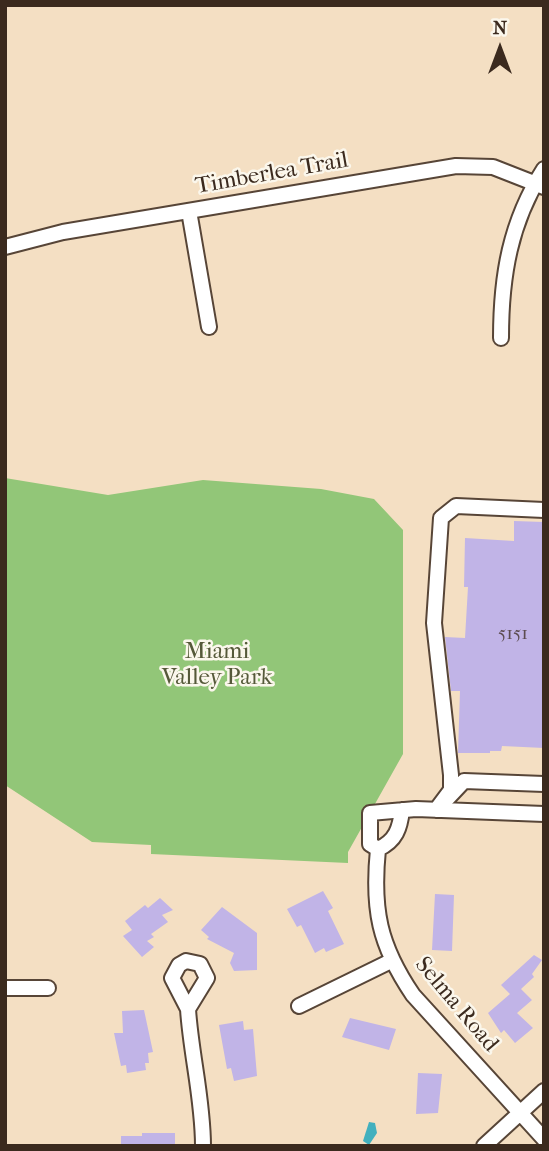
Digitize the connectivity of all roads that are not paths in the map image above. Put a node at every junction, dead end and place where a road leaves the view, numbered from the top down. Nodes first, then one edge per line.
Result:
1 (544, 169) edge
2 (539, 185) edge
3 (189, 211) junction
4 (5, 247) edge
5 (209, 327) dead end
6 (501, 338) dead end
7 (544, 510) edge
8 (544, 784) edge
9 (402, 810) junction
10 (436, 810) junction
11 (544, 814) edge
12 (378, 849) junction
13 (391, 961) junction
14 (5, 988) edge
15 (48, 988) dead end
16 (299, 1006) dead end
17 (188, 1009) dead end
18 (544, 1091) edge
19 (521, 1113) junction
20 (544, 1139) edge
21 (203, 1146) edge
22 (484, 1146) edge

1 - 2 street
2 - 3 street, Timberlea Trail
2 - 6 street
3 - 4 street, Timberlea Trail
3 - 5 street
7 - 10 street
8 - 10 street
9 - 10 street
9 - 12 street
9 - 12 street
10 - 11 street
12 - 13 street, Selma Road
13 - 16 street
13 - 19 street, Selma Road
14 - 15 street
17 - 21 street
18 - 19 street
19 - 20 street, Selma Road
19 - 22 street

